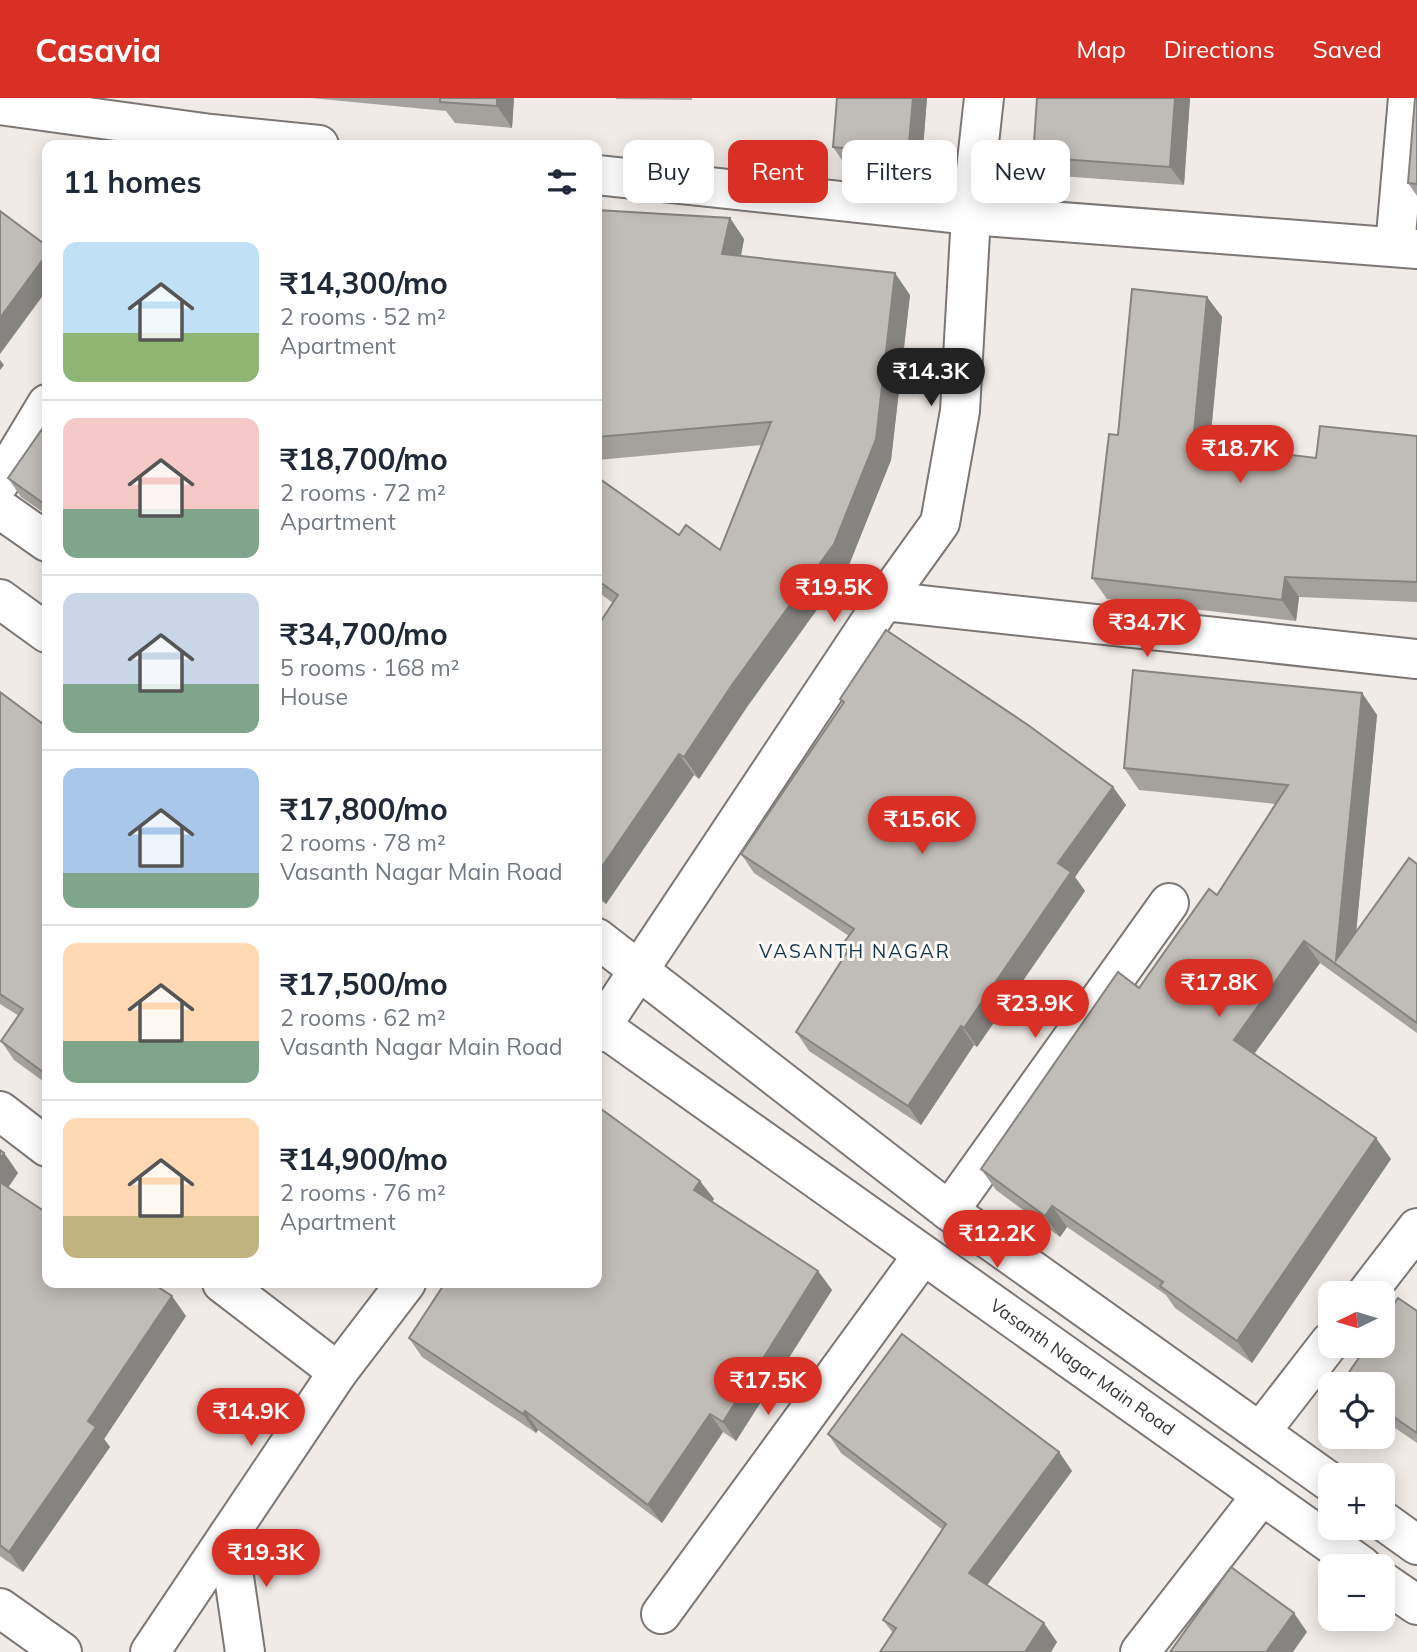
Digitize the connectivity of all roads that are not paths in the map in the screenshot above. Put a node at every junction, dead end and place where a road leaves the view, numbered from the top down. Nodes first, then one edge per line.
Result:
1 (984, 98) edge
2 (1408, 98) edge
3 (0, 106) edge
4 (208, 139) edge
5 (226, 140) edge
6 (602, 176) edge
7 (971, 215) junction
8 (1406, 248) edge
9 (42, 412) edge
10 (0, 482) edge
11 (0, 509) edge
12 (42, 538) edge
13 (0, 599) edge
14 (884, 601) junction
15 (42, 629) edge
16 (1417, 659) edge
17 (1169, 903) dead end
18 (602, 942) edge
19 (640, 970) junction
20 (602, 1022) edge
21 (602, 1031) edge
22 (0, 1111) edge
23 (42, 1143) edge
24 (949, 1211) junction
25 (1417, 1228) edge
26 (923, 1255) junction
27 (1376, 1281) edge
28 (229, 1288) edge
29 (402, 1288) edge
30 (1318, 1358) edge
31 (338, 1372) junction
32 (1261, 1432) junction
33 (1318, 1473) edge
34 (1262, 1495) junction
35 (1395, 1529) edge
36 (228, 1536) junction
37 (1417, 1545) edge
38 (1345, 1554) edge
39 (1395, 1590) edge
40 (1417, 1605) edge
41 (0, 1608) edge
42 (661, 1614) dead end
43 (62, 1652) edge
44 (150, 1652) edge
45 (245, 1652) edge
46 (1140, 1652) edge

1 - 7 street
2 - 8 street
3 - 4 street
4 - 5 street
6 - 7 street
7 - 8 street
7 - 14 street
9 - 10 street
11 - 12 street
13 - 15 street
14 - 16 street
14 - 19 street
17 - 24 street
18 - 19 street
19 - 20 street
19 - 24 street
21 - 26 street, Vasanth Nagar Main Road
22 - 23 street
24 - 32 street
25 - 27 street
26 - 34 street, Vasanth Nagar Main Road
26 - 42 street
28 - 31 street
29 - 31 street
30 - 32 street
31 - 36 street
32 - 33 street
34 - 38 street, Vasanth Nagar Main Road
34 - 46 street
35 - 37 street
36 - 44 street
36 - 45 street
39 - 40 street
41 - 43 street

